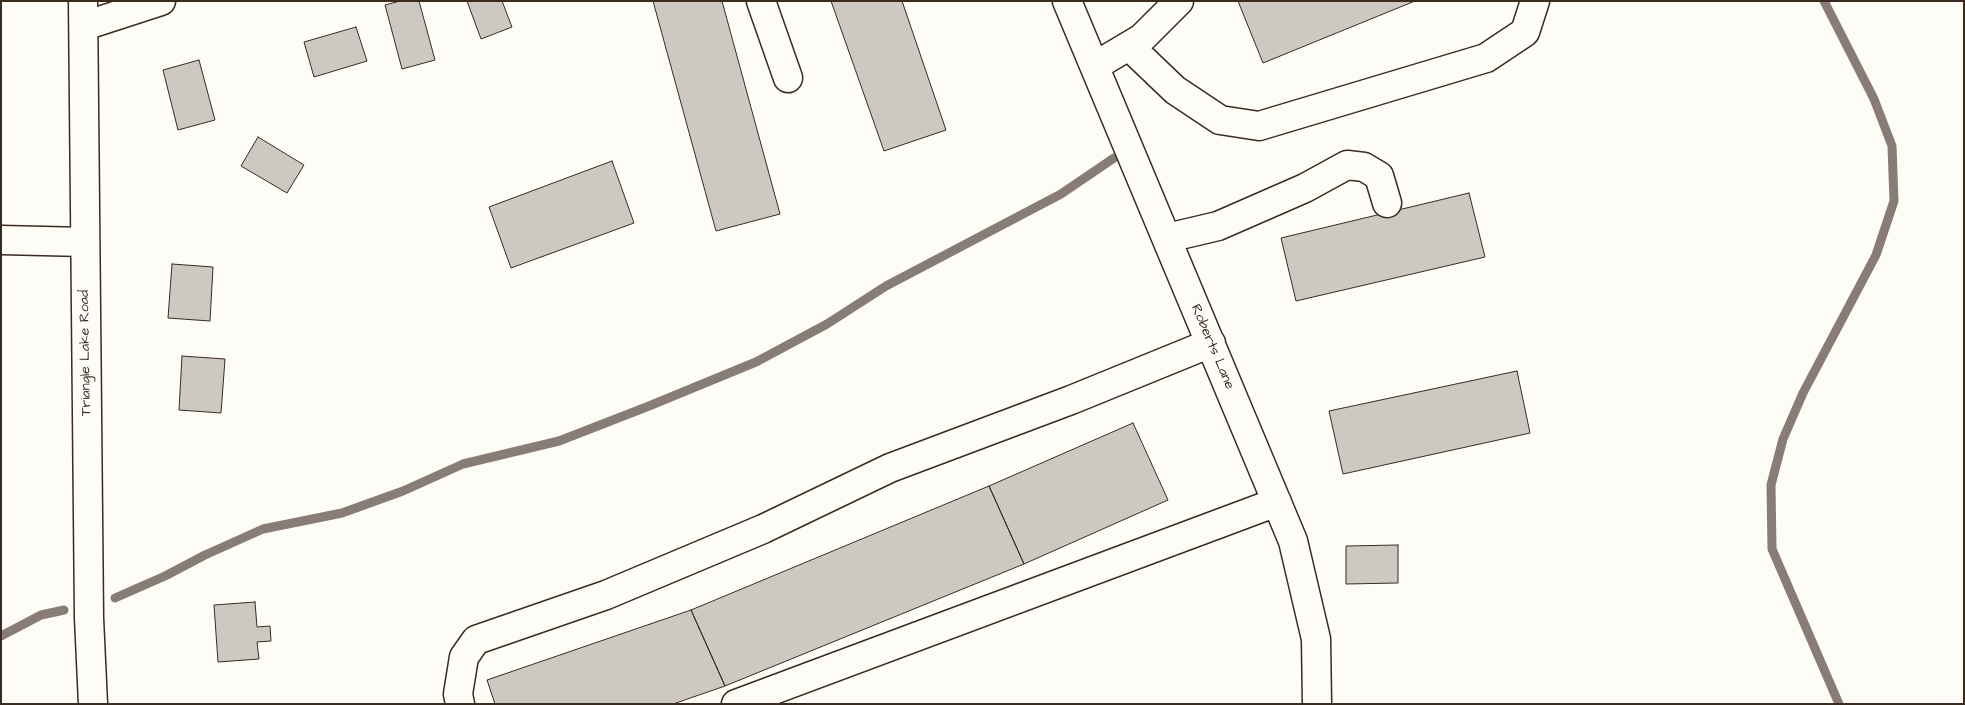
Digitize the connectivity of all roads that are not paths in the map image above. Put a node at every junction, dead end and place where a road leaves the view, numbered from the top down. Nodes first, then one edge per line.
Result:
1 (161, 1) edge
2 (762, 1) edge
3 (1068, 1) edge
4 (1179, 1) edge
5 (1535, 1) edge
6 (84, 14) edge
7 (1129, 46) junction
8 (1095, 66) junction
9 (788, 78) dead end
10 (1387, 203) dead end
11 (1167, 238) junction
12 (1, 240) edge
13 (85, 242) junction
14 (1210, 343) junction
15 (1277, 502) junction
16 (93, 704) edge
17 (460, 704) edge
18 (736, 704) edge
19 (1317, 704) edge

1 - 6 street
2 - 9 street
3 - 8 street, Roberts Lane
4 - 7 street
5 - 7 street
6 - 13 street, Triangle Lake Road
7 - 8 street
8 - 11 street, Roberts Lane
10 - 11 street
11 - 14 street, Roberts Lane
12 - 13 street
13 - 16 street, Triangle Lake Road
14 - 15 street, Roberts Lane
14 - 17 street
15 - 18 street
15 - 19 street, Roberts Lane

